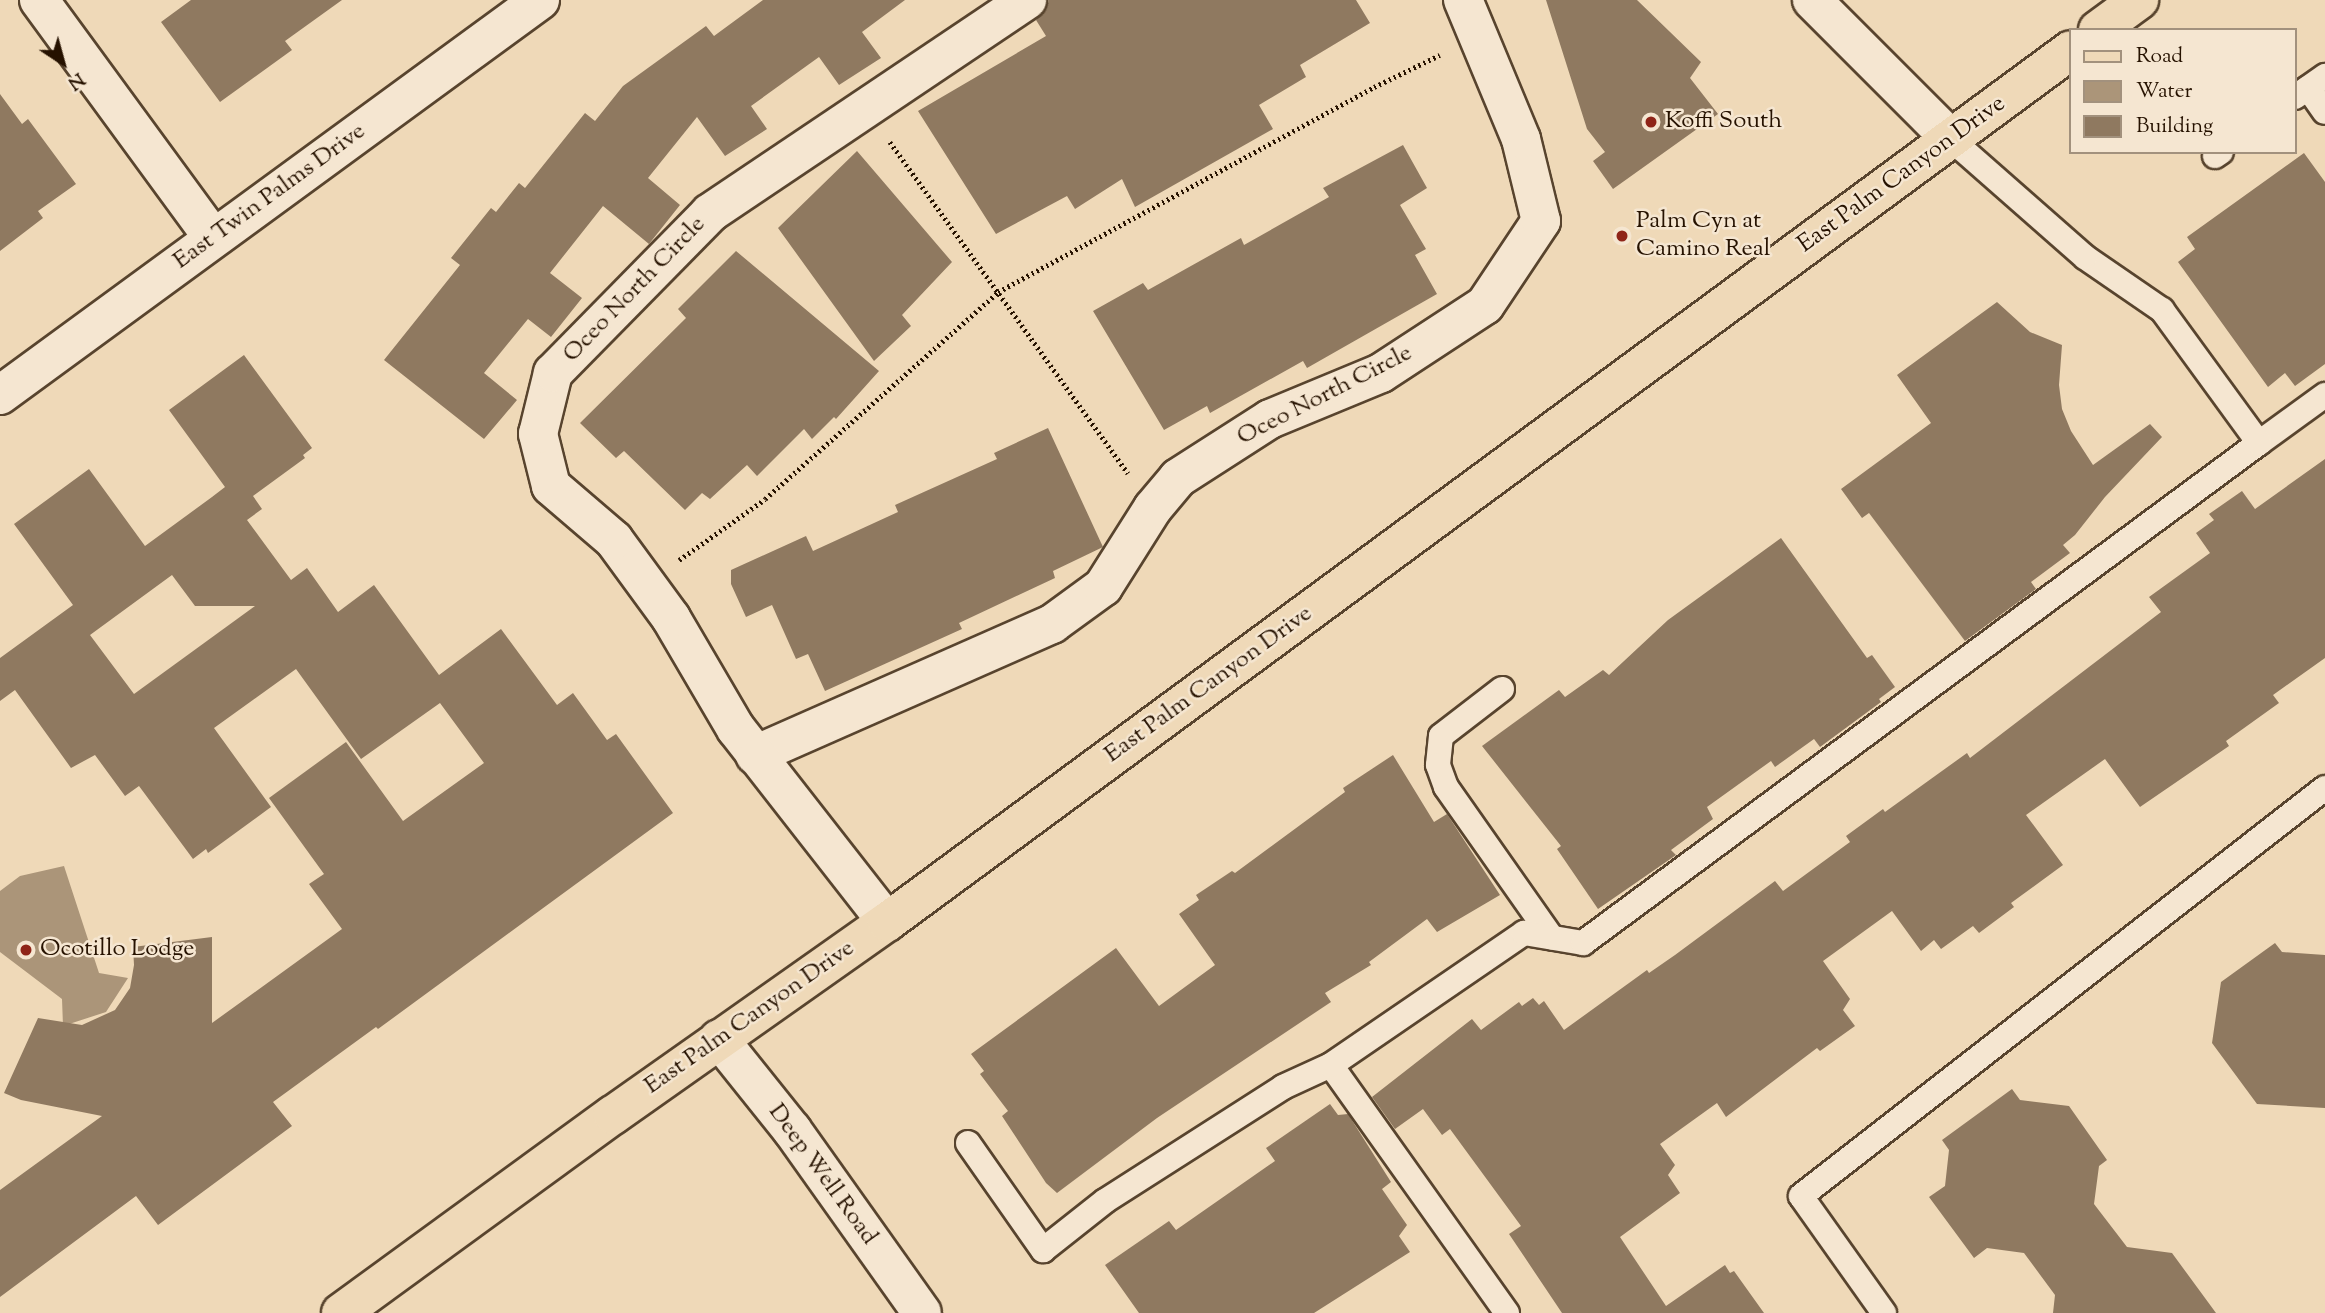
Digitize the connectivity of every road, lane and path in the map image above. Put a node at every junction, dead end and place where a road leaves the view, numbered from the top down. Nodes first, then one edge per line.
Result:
1 (40, 0) edge
2 (540, 0) edge
3 (1027, 0) edge
4 (1463, 0) edge
5 (1812, 0) edge
6 (2139, 0) edge
7 (2101, 28) edge
8 (1478, 37) junction
9 (2070, 51) edge
10 (2309, 87) edge
11 (865, 108) junction
12 (2325, 112) edge
13 (1952, 140) junction
14 (213, 238) junction
15 (998, 292) junction
16 (0, 395) edge
17 (2325, 395) edge
18 (2259, 443) junction
19 (1153, 508) junction
20 (646, 584) junction
21 (1502, 689) dead end
22 (755, 755) junction
23 (2325, 788) edge
24 (887, 922) junction
25 (1552, 938) junction
26 (719, 1040) junction
27 (1331, 1065) junction
28 (968, 1143) dead end
29 (341, 1313) edge
30 (922, 1313) edge
31 (1507, 1313) edge
32 (1884, 1313) edge

1 - 14 street
2 - 14 street, East Twin Palms Drive
3 - 11 street, Oceo North Circle
4 - 8 street, Oceo North Circle
5 - 13 street
6 - 7 main road
8 - 15 path
8 - 19 street, Oceo North Circle
9 - 13 main road, East Palm Canyon Drive
10 - 12 lane
11 - 15 path
11 - 20 street, Oceo North Circle
13 - 18 lane
13 - 24 main road, East Palm Canyon Drive
14 - 16 street, East Twin Palms Drive
15 - 19 path
15 - 20 path
17 - 18 lane
18 - 25 lane
19 - 22 street, Oceo North Circle
20 - 22 street, Oceo North Circle
21 - 25 lane
22 - 24 street, Oceo North Circle
23 - 32 lane
24 - 26 main road, East Palm Canyon Drive
25 - 27 lane
26 - 29 main road, East Palm Canyon Drive
26 - 30 street, Deep Well Road
27 - 28 lane
27 - 31 lane

